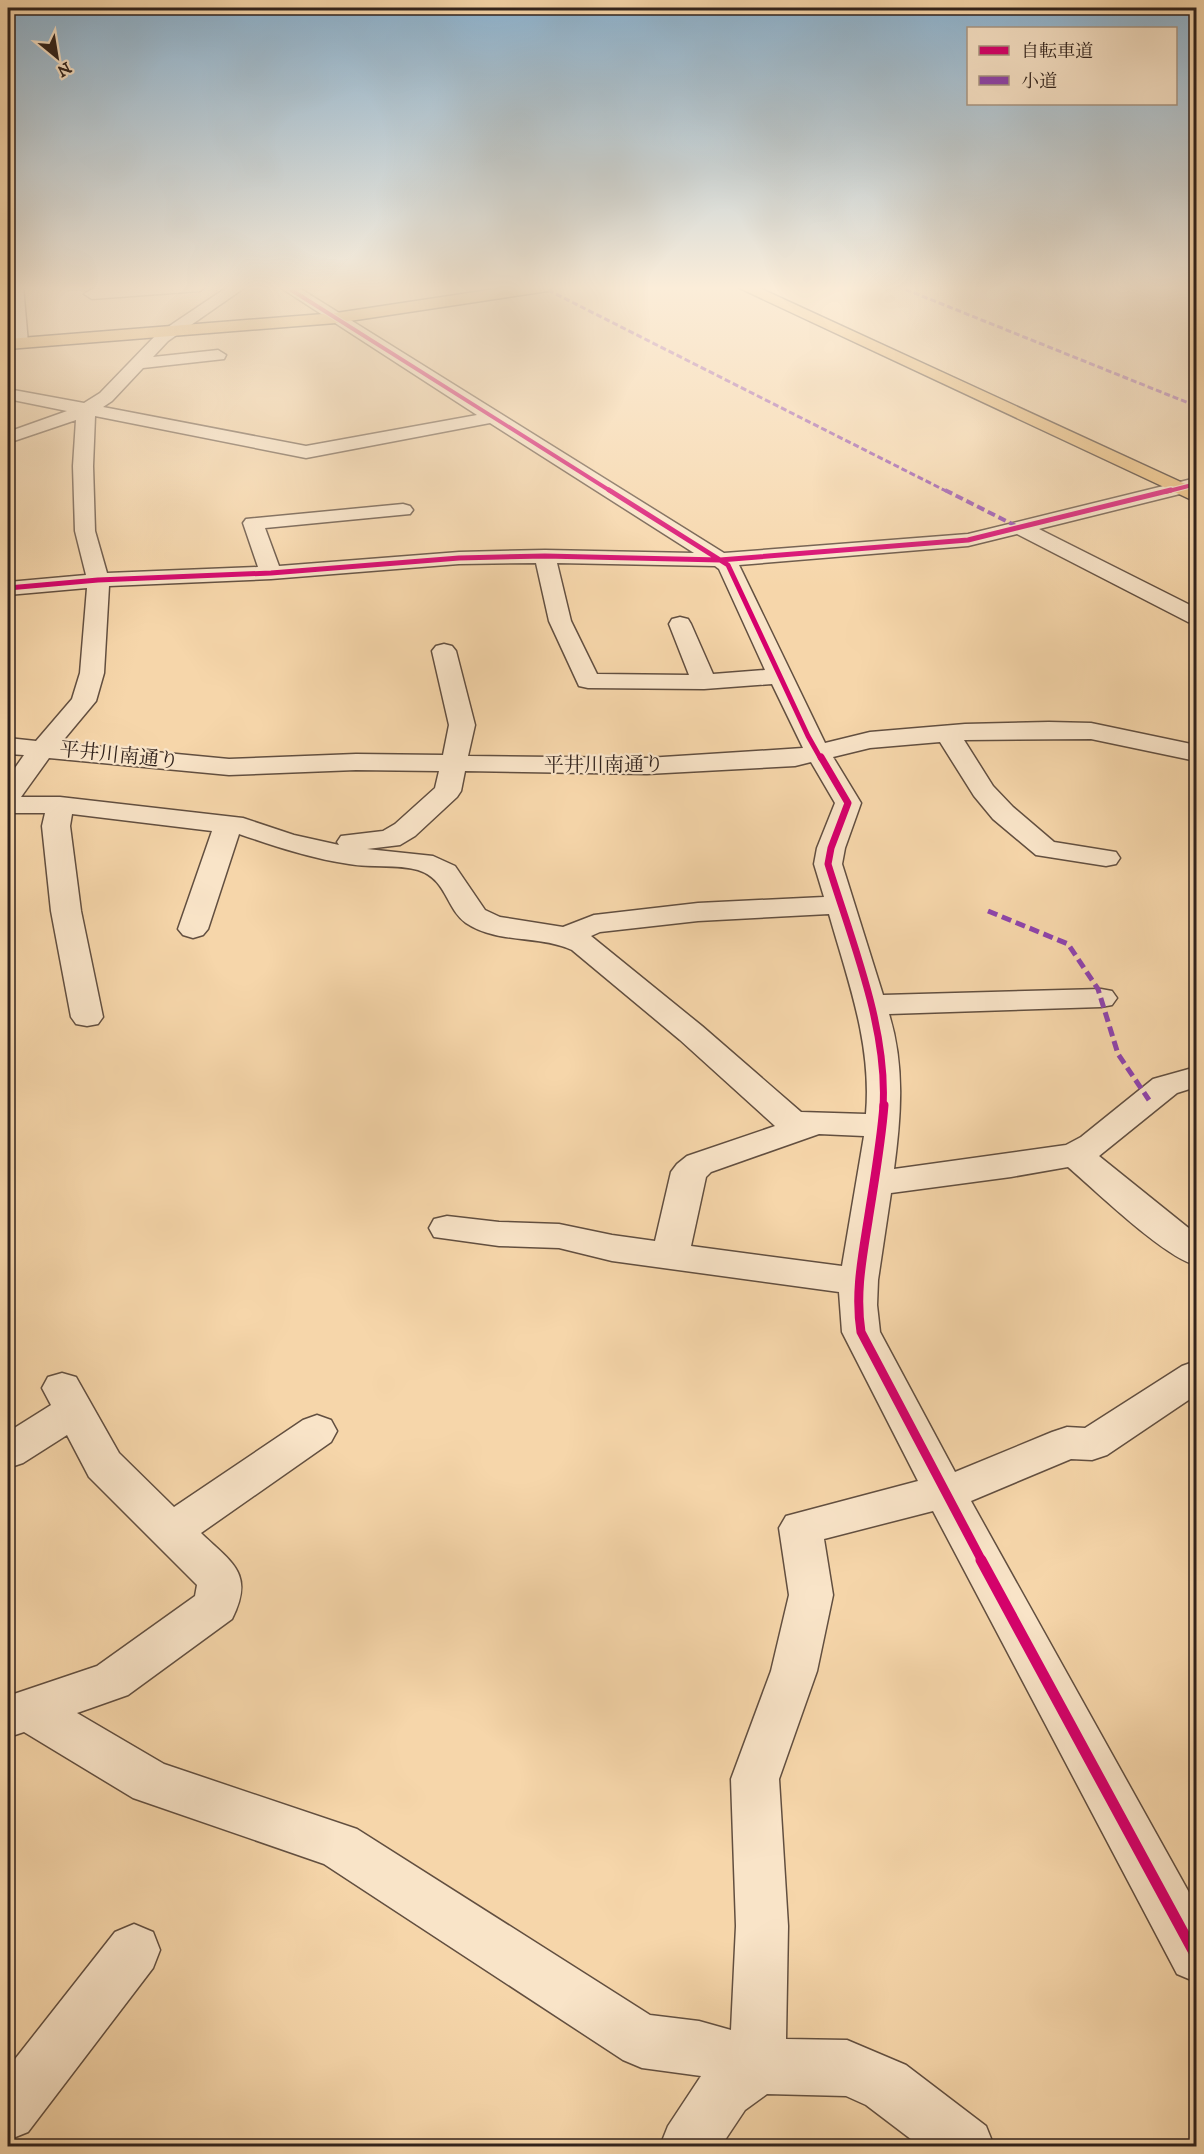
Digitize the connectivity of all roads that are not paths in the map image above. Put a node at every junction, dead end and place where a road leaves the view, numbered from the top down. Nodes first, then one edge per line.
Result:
1 (116, 387) edge
2 (445, 387) edge
3 (964, 387) edge
4 (8, 394) edge
5 (86, 410) junction
6 (494, 417) junction
7 (8, 438) edge
8 (1191, 489) edge
9 (403, 510) dead end
10 (1021, 528) junction
11 (545, 556) junction
12 (720, 560) junction
13 (271, 573) junction
14 (98, 580) junction
15 (8, 588) edge
16 (1197, 617) edge
17 (680, 624) dead end
18 (444, 651) dead end
19 (779, 676) junction
20 (704, 682) junction
21 (948, 734) junction
22 (8, 746) edge
23 (44, 749) junction
24 (818, 752) junction
25 (1197, 753) edge
26 (454, 764) junction
27 (8, 796) edge
28 (8, 805) edge
29 (60, 805) junction
30 (235, 825) junction
31 (1106, 858) dead end
32 (839, 906) junction
33 (193, 929) dead end
34 (566, 936) junction
35 (1101, 998) dead end
36 (871, 1005) junction
37 (87, 1017) dead end
38 (1197, 1077) edge
39 (817, 1123) junction
40 (881, 1126) junction
41 (1075, 1155) junction
42 (874, 1182) junction
43 (447, 1228) dead end
44 (1197, 1252) edge
45 (670, 1256) junction
46 (858, 1281) junction
47 (1197, 1376) edge
48 (317, 1431) dead end
49 (8, 1452) edge
50 (945, 1493) junction
51 (171, 1531) junction
52 (18, 1713) edge
53 (134, 1950) dead end
54 (1197, 1956) edge
55 (759, 2066) junction
56 (8, 2112) edge
57 (688, 2146) edge
58 (966, 2146) edge

1 - 5 street
2 - 6 street
3 - 8 main road
4 - 5 street
5 - 6 street
5 - 7 street
5 - 14 street
6 - 12 street
8 - 10 street
9 - 13 street
10 - 12 street
10 - 16 street
11 - 12 street
11 - 13 street
11 - 20 street
12 - 19 street
13 - 14 street
14 - 15 street
14 - 23 street
17 - 20 street
18 - 26 street
19 - 20 street
19 - 24 street
21 - 24 street, 平井川南通り
21 - 25 street, 平井川南通り
21 - 31 street
22 - 23 street, 平井川南通り
23 - 26 street, 平井川南通り
23 - 27 street
24 - 26 street, 平井川南通り
24 - 32 street
26 - 30 street
28 - 29 street
29 - 30 street
29 - 37 street
30 - 33 street
30 - 34 street
32 - 34 street
32 - 36 street
34 - 39 street
35 - 36 street
36 - 40 street
38 - 41 street
39 - 40 street
39 - 45 street
40 - 42 street
41 - 42 street
41 - 44 street
42 - 46 street
43 - 45 street
45 - 46 street
46 - 50 street
47 - 50 street
48 - 51 street
49 - 51 street
50 - 54 street
50 - 55 street
51 - 52 street
52 - 55 street
53 - 56 street
55 - 57 street
55 - 58 street

